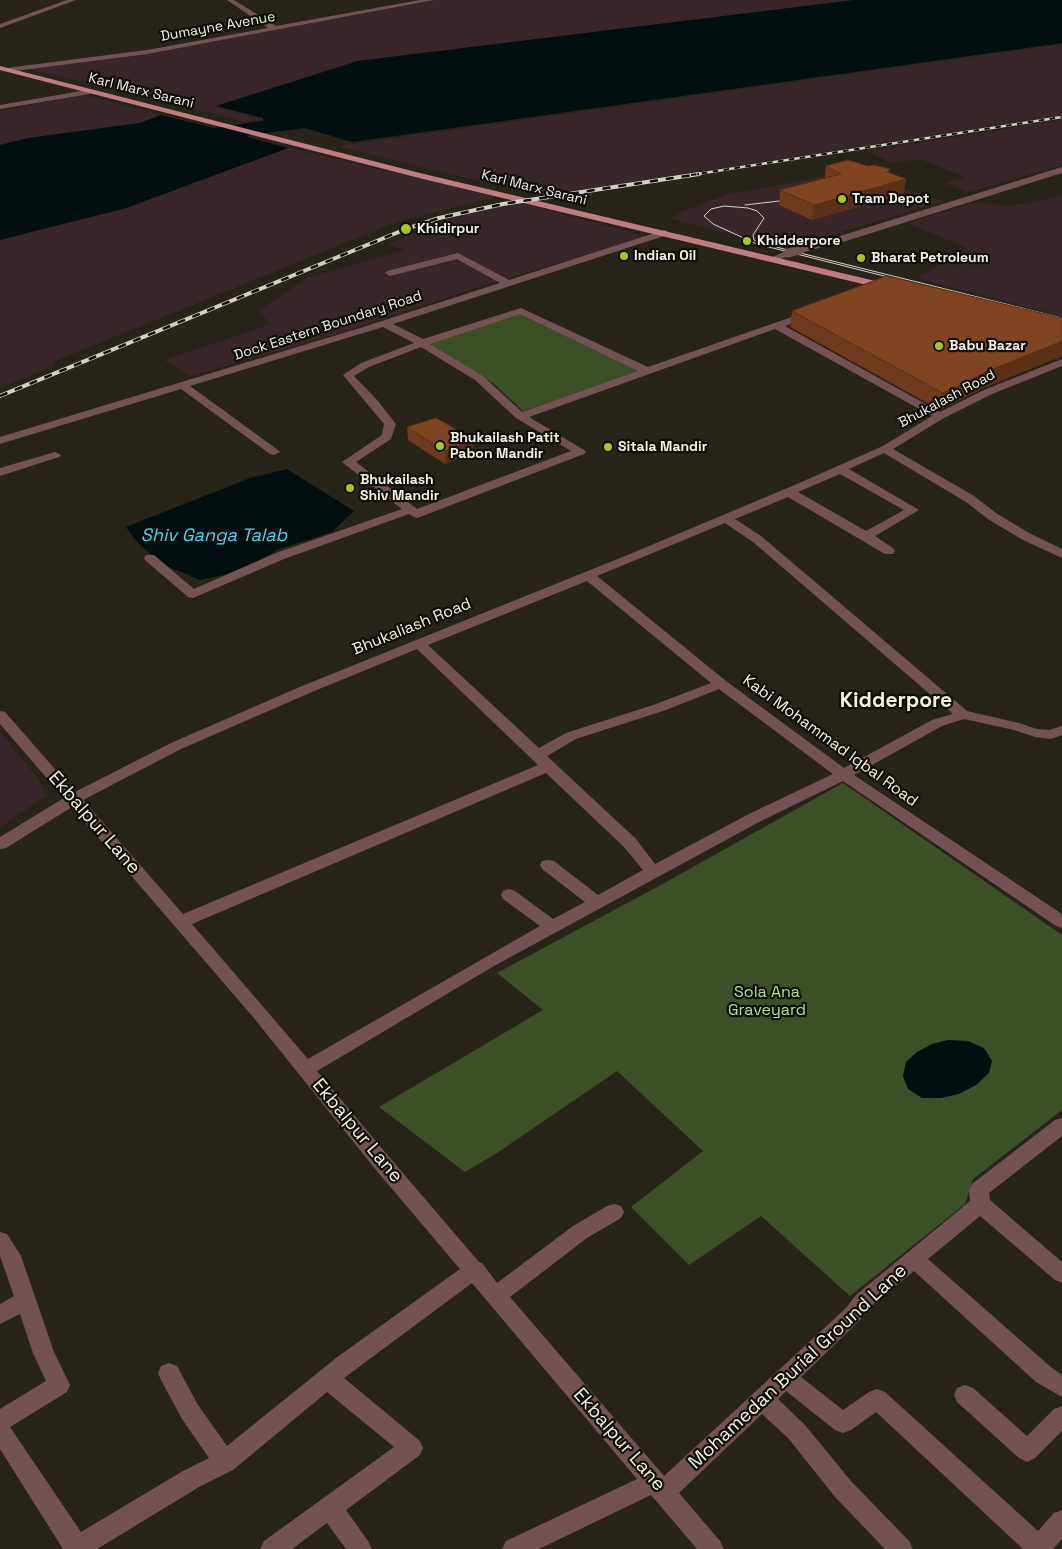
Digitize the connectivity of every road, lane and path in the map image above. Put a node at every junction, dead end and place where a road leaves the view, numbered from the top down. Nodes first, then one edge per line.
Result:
1 (73, 0) edge
2 (230, 0) edge
3 (431, 0) edge
4 (0, 26) edge
5 (275, 29) junction
6 (3, 67) edge
7 (18, 69) junction
8 (87, 92) junction
9 (0, 107) edge
10 (209, 120) junction
11 (278, 137) junction
12 (1062, 170) edge
13 (664, 234) junction
14 (786, 254) junction
15 (774, 259) junction
16 (390, 273) dead end
17 (507, 283) junction
18 (891, 286) junction
19 (869, 292) edge
20 (820, 310) edge
21 (383, 323) junction
22 (777, 326) junction
23 (422, 343) junction
24 (1062, 362) edge
25 (648, 372) junction
26 (183, 386) junction
27 (520, 416) junction
28 (940, 416) junction
29 (0, 441) edge
30 (885, 449) junction
31 (274, 452) dead end
32 (55, 455) dead end
33 (844, 467) junction
34 (0, 472) edge
35 (789, 492) junction
36 (410, 510) junction
37 (725, 518) junction
38 (866, 536) junction
39 (889, 551) dead end
40 (1062, 554) edge
41 (150, 558) dead end
42 (588, 575) junction
43 (419, 644) junction
44 (721, 684) junction
45 (0, 715) edge
46 (963, 715) junction
47 (1062, 730) edge
48 (543, 760) junction
49 (843, 775) junction
50 (73, 799) junction
51 (0, 844) edge
52 (548, 865) dead end
53 (652, 872) junction
54 (510, 896) dead end
55 (597, 903) junction
56 (180, 922) junction
57 (1062, 922) edge
58 (553, 927) junction
59 (305, 1069) junction
60 (1062, 1125) edge
61 (980, 1204) junction
62 (614, 1212) dead end
63 (0, 1240) edge
64 (914, 1259) junction
65 (475, 1269) junction
66 (1062, 1274) edge
67 (496, 1296) junction
68 (25, 1300) junction
69 (0, 1315) edge
70 (169, 1373) dead end
71 (786, 1378) junction
72 (328, 1379) junction
73 (1062, 1387) edge
74 (965, 1396) dead end
75 (762, 1400) junction
76 (1062, 1416) edge
77 (0, 1421) edge
78 (0, 1430) edge
79 (225, 1462) junction
80 (660, 1487) junction
81 (330, 1507) junction
82 (1062, 1521) edge
83 (1045, 1547) edge
84 (77, 1549) edge
85 (272, 1549) edge
86 (360, 1549) edge
87 (514, 1549) edge
88 (712, 1549) edge
89 (901, 1549) edge

1 - 4 street
2 - 5 street
3 - 5 street, Dumayne Avenue
5 - 7 street, Dumayne Avenue
6 - 7 street, Dumayne Avenue
6 - 8 main road, Karl Marx Sarani
7 - 10 main road
8 - 9 street
8 - 10 main road, Karl Marx Sarani
10 - 11 main road, Karl Marx Sarani
11 - 13 main road, Karl Marx Sarani
11 - 14 main road
12 - 14 street, bridge
13 - 15 main road, Karl Marx Sarani
13 - 17 street, Dock Eastern Boundary Road
14 - 15 street
14 - 18 main road
15 - 18 main road, Karl Marx Sarani
16 - 17 street
17 - 21 street, Dock Eastern Boundary Road
18 - 19 street
20 - 22 street
21 - 23 street
21 - 26 street, Dock Eastern Boundary Road
22 - 25 street
22 - 28 street
23 - 25 street
23 - 27 street
23 - 36 street
24 - 28 street, Bhukalash Road
25 - 27 street
26 - 29 street, Dock Eastern Boundary Road
26 - 31 street
27 - 36 street
28 - 30 street, Bhukalash Road
30 - 33 street, Bhukalash Road
30 - 40 street
32 - 34 street
33 - 35 street, Bhukaliash Road
33 - 38 street
35 - 37 street, Bhukaliash Road
35 - 38 street
36 - 41 street
37 - 42 street, Bhukaliash Road
37 - 46 street
38 - 39 street
42 - 43 street, Bhukaliash Road
42 - 44 street, Kabi Mohammad Iqbal Road
43 - 48 street
43 - 50 street, Bhukaliash Road
44 - 48 street
44 - 49 street, Kabi Mohammad Iqbal Road
45 - 50 street, Ekbalpur Lane
46 - 47 street
46 - 49 street
48 - 53 street
48 - 56 street
49 - 53 street
49 - 57 street, Kabi Mohammad Iqbal Road
50 - 51 street, Bhukaliash Road
50 - 56 street, Ekbalpur Lane
52 - 55 street
53 - 55 street
54 - 58 street
55 - 58 street
56 - 59 street, Ekbalpur Lane
58 - 59 street
59 - 65 street, Ekbalpur Lane
60 - 61 street
61 - 64 street, Mohamedan Burial Ground Lane
61 - 66 street
62 - 67 street
63 - 68 street
64 - 71 street, Mohamedan Burial Ground Lane
64 - 73 street
65 - 67 street, Ekbalpur Lane
65 - 72 street
67 - 80 street, Ekbalpur Lane
68 - 69 street
68 - 77 street
70 - 79 street
71 - 75 street, Mohamedan Burial Ground Lane
71 - 83 street
72 - 79 street
72 - 81 street
74 - 76 street
75 - 80 street, Mohamedan Burial Ground Lane
75 - 89 street
78 - 84 street
79 - 84 street
80 - 87 street, Mohamedan Burial Ground Lane
80 - 88 street, Ekbalpur Lane
81 - 85 street
81 - 86 street
82 - 83 street

